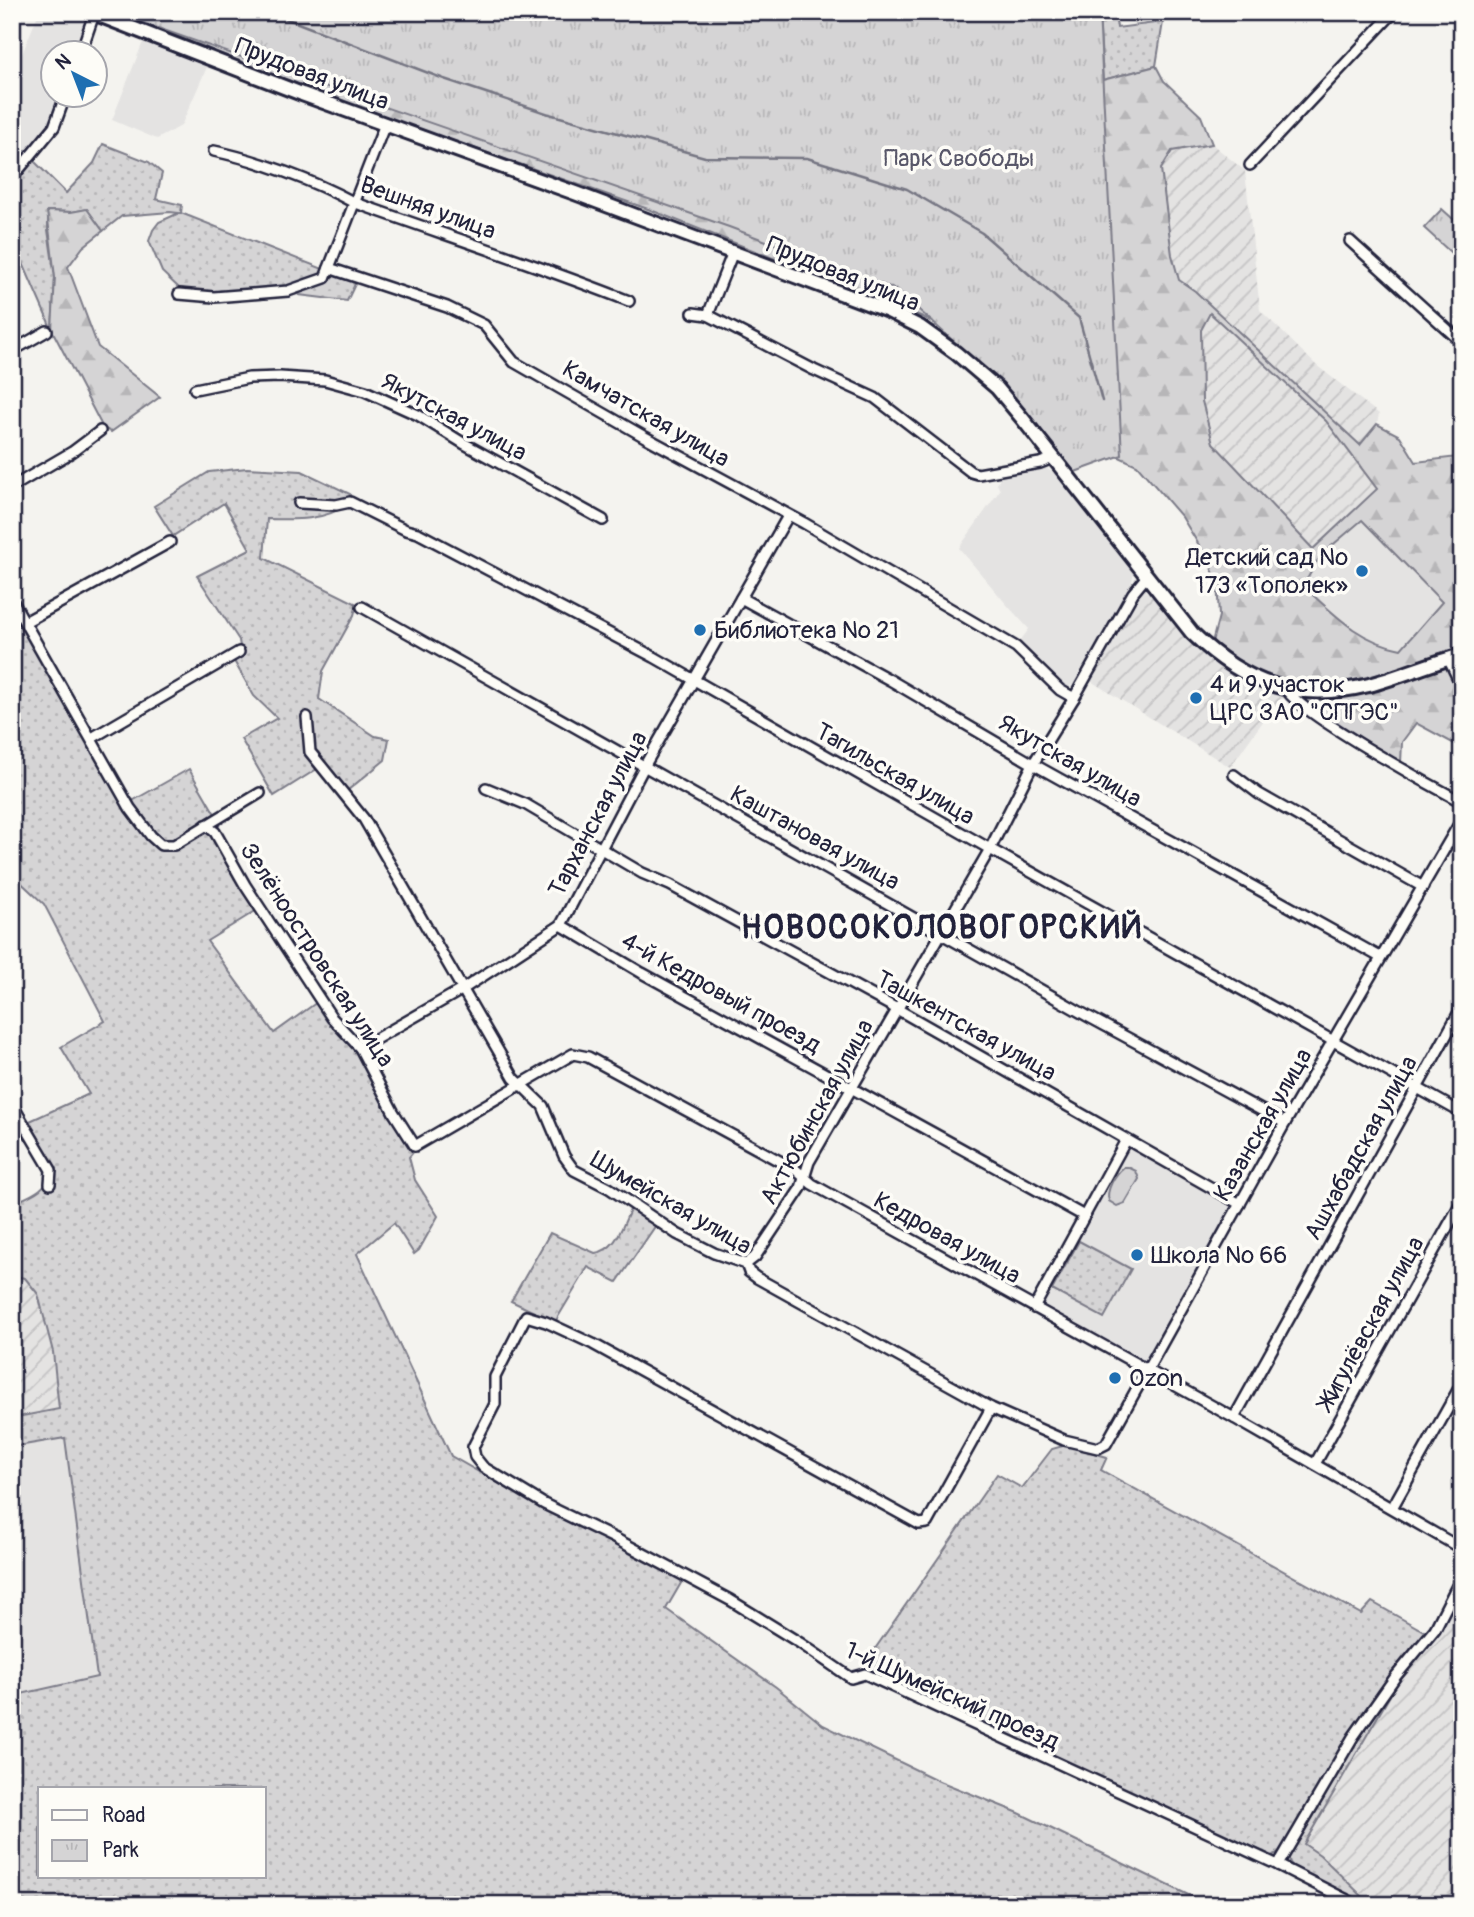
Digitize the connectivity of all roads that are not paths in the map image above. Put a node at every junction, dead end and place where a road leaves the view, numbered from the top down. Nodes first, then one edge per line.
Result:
1 (1394, 12) edge
2 (93, 13) edge
3 (85, 38) edge
4 (61, 108) edge
5 (385, 124) junction
6 (214, 151) dead end
7 (1250, 165) dead end
8 (12, 178) edge
9 (353, 202) junction
10 (1350, 242) dead end
11 (733, 252) junction
12 (329, 268) junction
13 (178, 294) dead end
14 (629, 301) dead end
15 (693, 313) dead end
16 (708, 315) junction
17 (47, 331) dead end
18 (12, 351) edge
19 (1462, 353) edge
20 (195, 389) dead end
21 (100, 431) dead end
22 (1053, 458) junction
23 (12, 487) edge
24 (299, 503) dead end
25 (788, 516) junction
26 (603, 520) dead end
27 (170, 542) dead end
28 (1147, 576) junction
29 (741, 598) junction
30 (12, 600) edge
31 (362, 607) dead end
32 (25, 622) junction
33 (239, 652) dead end
34 (1462, 655) edge
35 (1448, 658) junction
36 (694, 681) junction
37 (1462, 687) edge
38 (1286, 689) junction
39 (1074, 698) junction
40 (307, 717) dead end
41 (92, 738) junction
42 (1034, 764) junction
43 (645, 765) junction
44 (1234, 775) dead end
45 (486, 788) dead end
46 (260, 793) dead end
47 (1462, 802) edge
48 (1462, 819) edge
49 (206, 825) junction
50 (600, 849) junction
51 (990, 849) junction
52 (1423, 887) junction
53 (561, 925) junction
54 (942, 932) junction
55 (1380, 957) junction
56 (463, 989) junction
57 (1462, 1007) edge
58 (897, 1009) junction
59 (1333, 1041) junction
60 (360, 1048) junction
61 (520, 1084) junction
62 (852, 1087) junction
63 (1418, 1088) junction
64 (12, 1104) edge
65 (1462, 1113) edge
66 (1285, 1123) junction
67 (1126, 1140) junction
68 (415, 1146) joint
69 (804, 1178) junction
70 (50, 1184) dead end
71 (1462, 1200) edge
72 (1240, 1204) junction
73 (1084, 1216) junction
74 (746, 1264) junction
75 (1034, 1308) junction
76 (1147, 1371) junction
77 (1462, 1383) edge
78 (991, 1408) junction
79 (1234, 1418) junction
80 (1097, 1448) joint
81 (1315, 1464) junction
82 (1392, 1508) junction
83 (1462, 1549) edge
84 (1462, 1576) edge
85 (1278, 1865) junction
86 (1357, 1905) edge

1 - 7 street
2 - 3 street
2 - 5 main road, Прудовая улица
4 - 8 street
5 - 9 street
5 - 11 main road, Прудовая улица
6 - 9 street, Вешняя улица
9 - 12 street
9 - 14 street, Вешняя улица
10 - 19 street
11 - 16 street
11 - 22 main road, Прудовая улица
12 - 13 street
12 - 25 street, Камчатская улица
15 - 16 street
16 - 22 street
17 - 18 street
20 - 26 street, Якутская улица
21 - 23 street
22 - 28 main road, Прудовая улица
24 - 36 street, Тагильская улица
25 - 29 street, Тарханская улица
25 - 39 street, Камчатская улица
27 - 32 street
28 - 38 main road, Прудовая улица
28 - 39 street, Актюбинская улица
29 - 36 street, Тарханская улица
29 - 42 street, Якутская улица
30 - 32 street
31 - 43 street, Каштановая улица
32 - 41 street
33 - 41 street
34 - 35 main road, Прудовая улица
35 - 37 street
35 - 38 main road, Прудовая улица
36 - 43 street, Тарханская улица
36 - 51 street, Тагильская улица
38 - 47 street
39 - 42 street, Актюбинская улица
40 - 56 street, Шумейская улица
41 - 49 street
42 - 51 street, Актюбинская улица
42 - 55 street, Якутская улица
43 - 50 street, Тарханская улица
43 - 54 street, Каштановая улица
44 - 52 street
45 - 50 street, Ташкентская улица
46 - 49 street
48 - 52 street, Казанская улица
49 - 60 street, Зелёноостровская улица
50 - 53 street, Тарханская улица
50 - 58 street, Ташкентская улица
51 - 54 street, Актюбинская улица
51 - 59 street, Тагильская улица
52 - 55 street, Казанская улица
53 - 56 street, Тарханская улица
53 - 62 street, 4-й Кедровый проезд
54 - 58 street, Актюбинская улица
54 - 66 street, Каштановая улица
55 - 59 street, Казанская улица
56 - 60 street, Тарханская улица
56 - 61 street, Шумейская улица
57 - 63 street, Ашхабадская улица
58 - 62 street, Актюбинская улица
58 - 67 street, Ташкентская улица
59 - 63 street, Тагильская улица
59 - 66 street, Казанская улица
60 - 68 street, Зелёноостровская улица
61 - 68 street, Кедровая улица
61 - 69 street, Кедровая улица
61 - 74 street, Шумейская улица
62 - 69 street, Актюбинская улица
62 - 73 street, 4-й Кедровый проезд
63 - 65 street, Тагильская улица
63 - 79 street, Ашхабадская улица
64 - 70 street
66 - 72 street, Казанская улица
67 - 72 street, Ташкентская улица
67 - 73 street
69 - 74 street, Актюбинская улица
69 - 75 street, Кедровая улица
71 - 81 street, Жигулёвская улица
72 - 76 street, Казанская улица
73 - 75 street
74 - 78 street, Шумейская улица
75 - 76 street, Кедровая улица
76 - 79 street, Кедровая улица
76 - 80 street, Казанская улица
77 - 82 street
78 - 80 street, Шумейская улица
78 - 85 street, 1-й Шумейский проезд
79 - 81 street, Кедровая улица
81 - 82 street, Кедровая улица
82 - 83 street, Кедровая улица
84 - 85 street
85 - 86 street, 1-й Шумейский проезд

